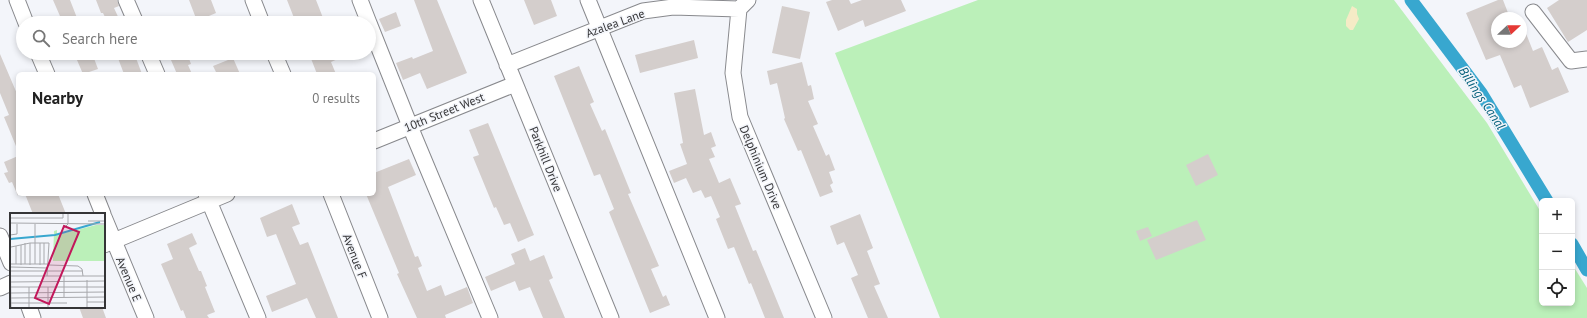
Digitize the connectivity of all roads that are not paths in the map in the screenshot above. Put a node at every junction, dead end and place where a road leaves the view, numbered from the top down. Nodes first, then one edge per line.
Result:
1 (17, 0) edge
2 (126, 0) edge
3 (253, 0) edge
4 (360, 0) edge
5 (481, 0) edge
6 (588, 0) edge
7 (672, 4) edge
8 (744, 4) edge
9 (1533, 12) dead end
10 (23, 16) edge
11 (133, 16) edge
12 (259, 16) edge
13 (366, 16) edge
14 (599, 28) junction
15 (376, 41) edge
16 (1587, 59) edge
17 (41, 60) edge
18 (151, 60) edge
19 (277, 60) edge
20 (507, 65) junction
21 (46, 72) edge
22 (156, 72) edge
23 (281, 72) edge
24 (515, 84) junction
25 (410, 126) junction
26 (376, 140) edge
27 (96, 196) edge
28 (217, 196) edge
29 (332, 196) edge
30 (207, 198) edge
31 (103, 213) edge
32 (105, 223) edge
33 (0, 236) edge
34 (109, 243) edge
35 (10, 261) edge
36 (10, 283) edge
37 (0, 288) edge
38 (29, 308) edge
39 (33, 318) edge
40 (146, 318) edge
41 (258, 318) edge
42 (380, 318) edge
43 (490, 318) edge
44 (611, 318) edge
45 (717, 318) edge
46 (824, 318) edge

1 - 10 street
2 - 11 street
3 - 12 street
4 - 13 street
5 - 20 street, Parkhill Drive
6 - 14 street
7 - 8 street, Azalea Lane
7 - 14 street, Azalea Lane
8 - 46 street, Delphinium Drive
9 - 16 street
14 - 20 street, Azalea Lane
14 - 45 street
15 - 25 street
17 - 21 street
18 - 22 street
19 - 23 street
20 - 24 street, Parkhill Drive
24 - 25 street, 10th Street West
24 - 44 street, Parkhill Drive
25 - 26 street, 10th Street West
25 - 43 street
27 - 31 street
28 - 30 street
29 - 42 street, Avenue F
30 - 34 street
30 - 41 street
32 - 34 street, Avenue E
33 - 35 street
34 - 40 street, Avenue E
36 - 37 street
38 - 39 street

